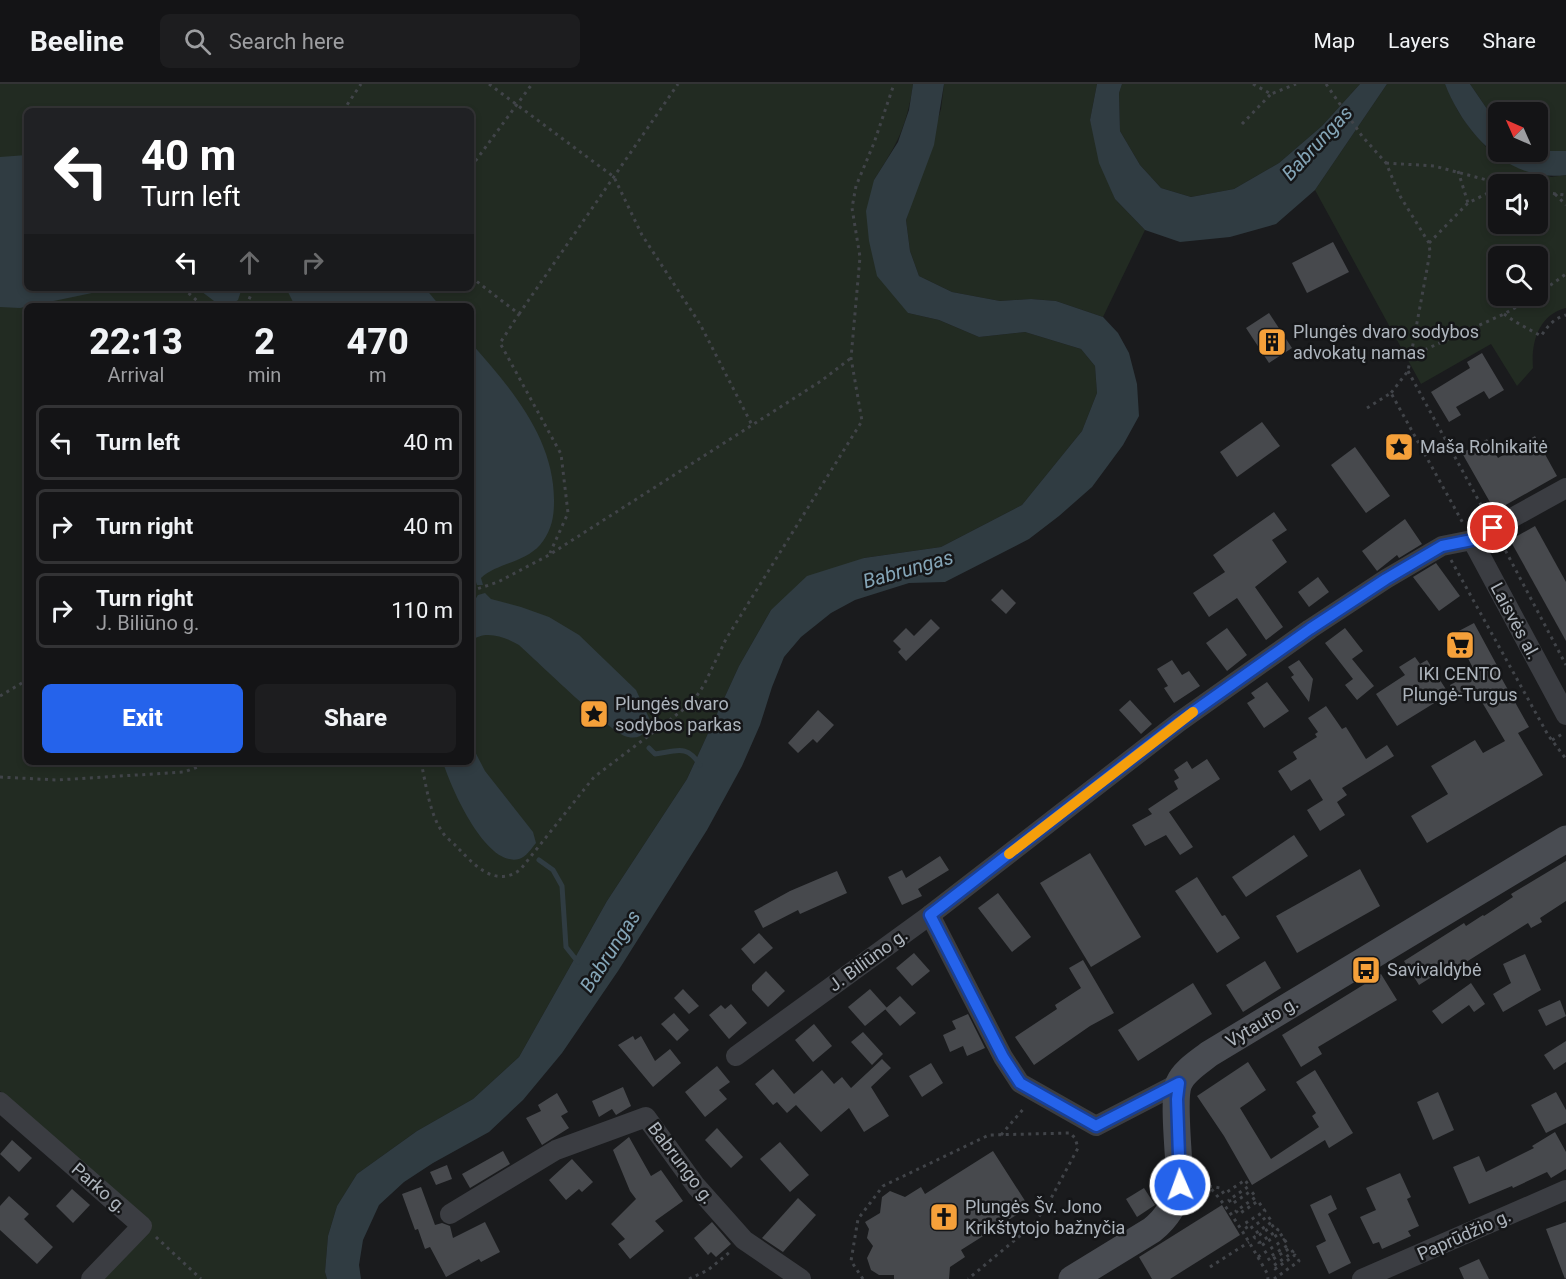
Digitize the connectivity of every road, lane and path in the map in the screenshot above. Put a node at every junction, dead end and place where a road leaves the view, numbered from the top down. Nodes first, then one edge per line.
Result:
1 (361, 84) edge
2 (489, 84) edge
3 (532, 84) edge
4 (678, 84) edge
5 (894, 84) edge
6 (1253, 84) edge
7 (1296, 84) edge
8 (1326, 84) edge
9 (1271, 94) junction
10 (517, 105) junction
11 (346, 108) edge
12 (1242, 124) dead end
13 (474, 163) edge
14 (1386, 163) junction
15 (1458, 171) junction
16 (614, 177) junction
17 (1488, 180) edge
18 (1548, 193) edge
19 (1488, 194) edge
20 (1555, 194) junction
21 (1566, 195) edge
22 (1468, 203) junction
23 (1566, 205) edge
24 (1429, 243) junction
25 (1566, 274) edge
26 (474, 279) edge
27 (1548, 287) edge
28 (186, 291) edge
29 (200, 303) edge
30 (1518, 306) edge
31 (519, 314) junction
32 (1504, 314) junction
33 (1566, 315) edge
34 (1411, 357) junction
35 (851, 358) junction
36 (1391, 393) junction
37 (1367, 408) dead end
38 (752, 425) junction
39 (1566, 488) edge
40 (1472, 540) junction
41 (1442, 546) junction
42 (549, 555) junction
43 (474, 590) edge
44 (24, 682) edge
45 (0, 696) edge
46 (1566, 715) edge
47 (1566, 732) edge
48 (1552, 740) junction
49 (1566, 759) edge
50 (203, 765) edge
51 (422, 765) edge
52 (0, 777) edge
53 (1566, 839) edge
54 (930, 915) junction
55 (736, 1056) dead end
56 (1179, 1083) junction
57 (1037, 1093) junction
58 (0, 1102) edge
59 (1001, 1135) junction
60 (1209, 1186) dead end
61 (1566, 1190) edge
62 (1217, 1194) dead end
63 (450, 1214) dead end
64 (1244, 1224) junction
65 (142, 1226) junction
66 (1240, 1227) junction
67 (1285, 1239) junction
68 (744, 1240) junction
69 (1249, 1242) junction
70 (1258, 1257) junction
71 (1210, 1267) dead end
72 (91, 1279) edge
73 (201, 1279) edge
74 (689, 1279) edge
75 (801, 1279) edge
76 (863, 1279) edge
77 (968, 1279) edge
78 (1072, 1279) edge
79 (1268, 1279) edge
80 (1274, 1279) edge
81 (1362, 1279) edge

1 - 11 path
2 - 10 path
3 - 10 path
4 - 16 path
5 - 35 path
6 - 9 path
7 - 9 path
8 - 14 path
9 - 12 path
10 - 13 path
10 - 16 path
14 - 15 path
14 - 24 path
15 - 17 path
15 - 22 path
16 - 31 path
16 - 38 path
18 - 20 path
19 - 22 path
20 - 21 path
20 - 23 path
22 - 24 path
24 - 34 path
25 - 27 path
26 - 31 path
28 - 29 path
30 - 32 path
31 - 42 path
32 - 33 path
32 - 34 path
34 - 36 path
35 - 38 path
35 - 51 path
36 - 37 path
36 - 40 path
38 - 42 path
39 - 40 street, J. Biliūno g.
40 - 41 street, J. Biliūno g.
40 - 46 street, Laisvės al.
41 - 48 path
41 - 54 street, J. Biliūno g.
42 - 43 path
44 - 45 path
47 - 48 path
48 - 49 path
50 - 52 path
53 - 56 main road, Vytauto g.
54 - 55 street, J. Biliūno g.
54 - 57 street
56 - 57 street
56 - 78 main road
57 - 59 path
58 - 65 street, Parko g.
59 - 76 path
59 - 77 path
60 - 64 path
61 - 81 street, Paprūdžio g.
62 - 66 path
63 - 68 street, Babrungo g.
64 - 66 path
64 - 67 path
65 - 72 street, Parko g.
65 - 73 path
66 - 69 path
67 - 70 path
67 - 80 path
68 - 74 path
68 - 75 street, Babrungo g.
69 - 70 path
69 - 71 path
70 - 79 path

